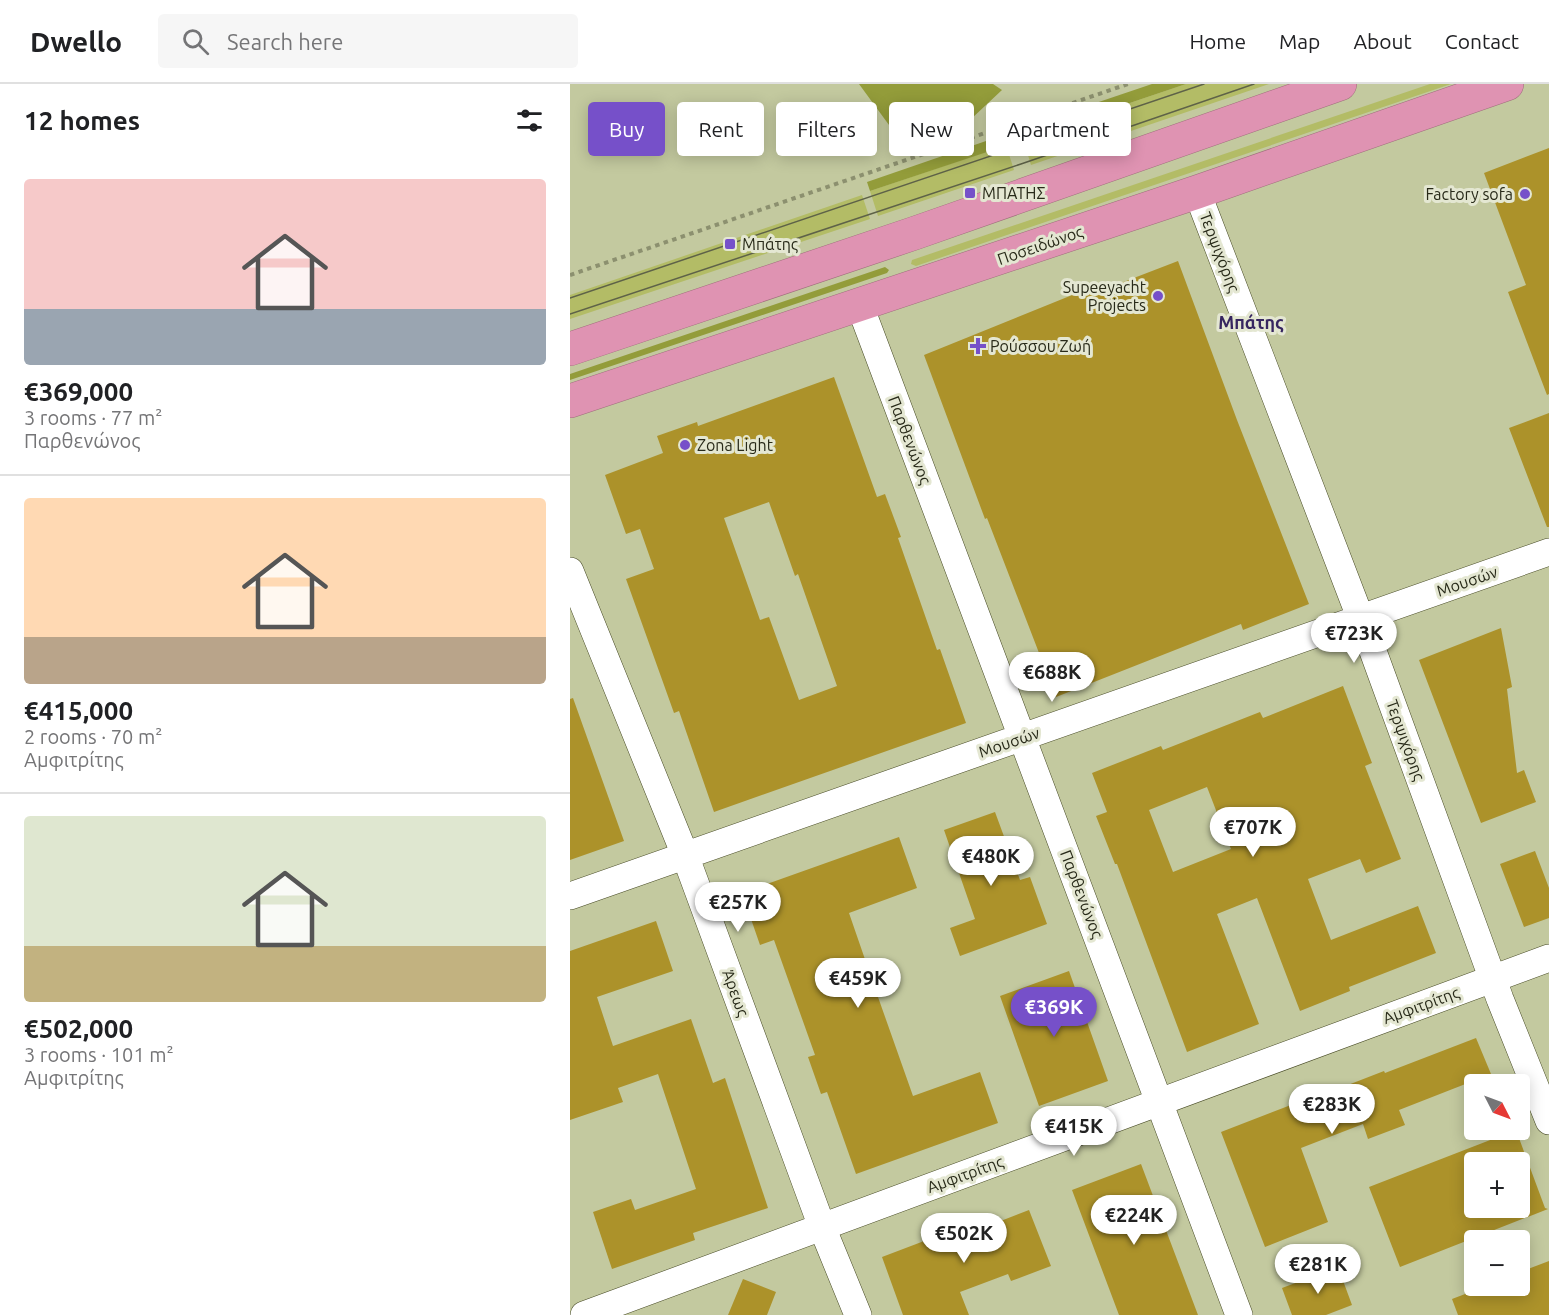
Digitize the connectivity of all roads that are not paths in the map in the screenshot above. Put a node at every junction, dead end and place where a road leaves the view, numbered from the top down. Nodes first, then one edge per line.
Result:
1 (1340, 84) edge
2 (1508, 84) edge
3 (1197, 192) junction
4 (860, 306) junction
5 (570, 350) edge
6 (570, 401) edge
7 (1549, 552) edge
8 (570, 572) edge
9 (1361, 618) junction
10 (1023, 737) junction
11 (686, 855) junction
12 (570, 896) edge
13 (1549, 957) edge
14 (1493, 978) junction
15 (1160, 1102) junction
16 (1549, 1121) edge
17 (822, 1227) junction
18 (626, 1308) edge
19 (584, 1315) edge
20 (858, 1315) edge
21 (1239, 1315) edge

1 - 5 highway
2 - 3 highway, Ποσειδώνος
3 - 4 highway, Ποσειδώνος
3 - 9 street, Τερψιχόρης
4 - 6 highway, Ποσειδώνος
4 - 10 street, Παρθενώνος
7 - 9 street, Μουσών
8 - 11 street, Άρεως
9 - 10 street, Μουσών
9 - 14 street, Τερψιχόρης
10 - 11 street, Μουσών
10 - 15 street, Παρθενώνος
11 - 12 street, Μουσών
11 - 17 street, Άρεως
13 - 14 street, Αμφιτρίτης
14 - 15 street, Αμφιτρίτης
14 - 16 street, Τερψιχόρης
15 - 17 street, Αμφιτρίτης
15 - 21 street, Παρθενώνος
17 - 18 street, Αμφιτρίτης
17 - 20 street, Άρεως
18 - 19 street, Αμφιτρίτης

